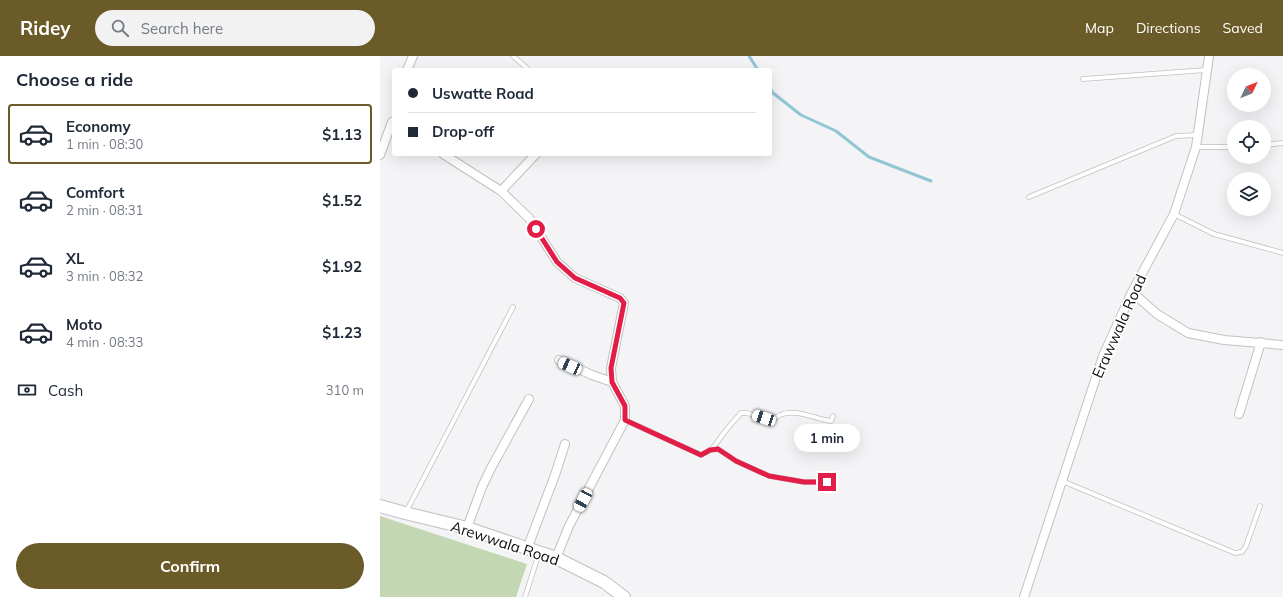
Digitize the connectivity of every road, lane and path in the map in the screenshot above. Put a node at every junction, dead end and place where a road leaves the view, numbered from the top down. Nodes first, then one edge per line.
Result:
1 (413, 56) edge
2 (513, 56) edge
3 (1209, 56) edge
4 (408, 68) edge
5 (527, 68) edge
6 (1206, 70) junction
7 (1083, 79) dead end
8 (392, 123) edge
9 (1198, 135) junction
10 (1283, 143) edge
11 (1271, 144) edge
12 (1196, 146) junction
13 (1227, 147) edge
14 (380, 156) edge
15 (446, 156) edge
16 (534, 156) edge
17 (501, 191) junction
18 (1029, 197) dead end
19 (1174, 214) junction
20 (1283, 253) edge
21 (1132, 292) junction
22 (513, 307) dead end
23 (1261, 342) junction
24 (1283, 345) edge
25 (559, 360) dead end
26 (612, 382) junction
27 (529, 400) dead end
28 (1239, 414) dead end
29 (833, 416) dead end
30 (625, 420) junction
31 (565, 444) dead end
32 (710, 450) junction
33 (1062, 481) junction
34 (827, 482) dead end
35 (380, 506) edge
36 (1260, 506) dead end
37 (406, 513) junction
38 (467, 528) junction
39 (527, 548) junction
40 (539, 553) junction
41 (556, 558) junction
42 (525, 597) edge
43 (624, 597) edge
44 (1024, 597) edge

1 - 4 street
2 - 5 lane
3 - 6 street, Erawwala Road
6 - 7 lane
6 - 9 street, Erawwala Road
8 - 14 street
9 - 12 street, Erawwala Road
9 - 18 lane
10 - 11 lane
12 - 13 lane
12 - 19 street, Erawwala Road
15 - 17 street
16 - 17 street
17 - 26 street
19 - 20 lane
19 - 21 street, Erawwala Road
21 - 23 street
21 - 33 street, Erawwala Road
22 - 37 lane
23 - 24 street
23 - 28 street
25 - 26 street
26 - 30 street
27 - 38 street
29 - 32 lane
30 - 32 lane
30 - 41 street
31 - 39 street
32 - 34 lane
33 - 36 lane
33 - 44 street, Erawwala Road
35 - 37 street, Arewwala Road
37 - 38 street, Arewwala Road
38 - 39 street, Arewwala Road
39 - 40 street, Arewwala Road
40 - 41 street, Arewwala Road
40 - 42 lane
41 - 43 street, Arewwala Road

